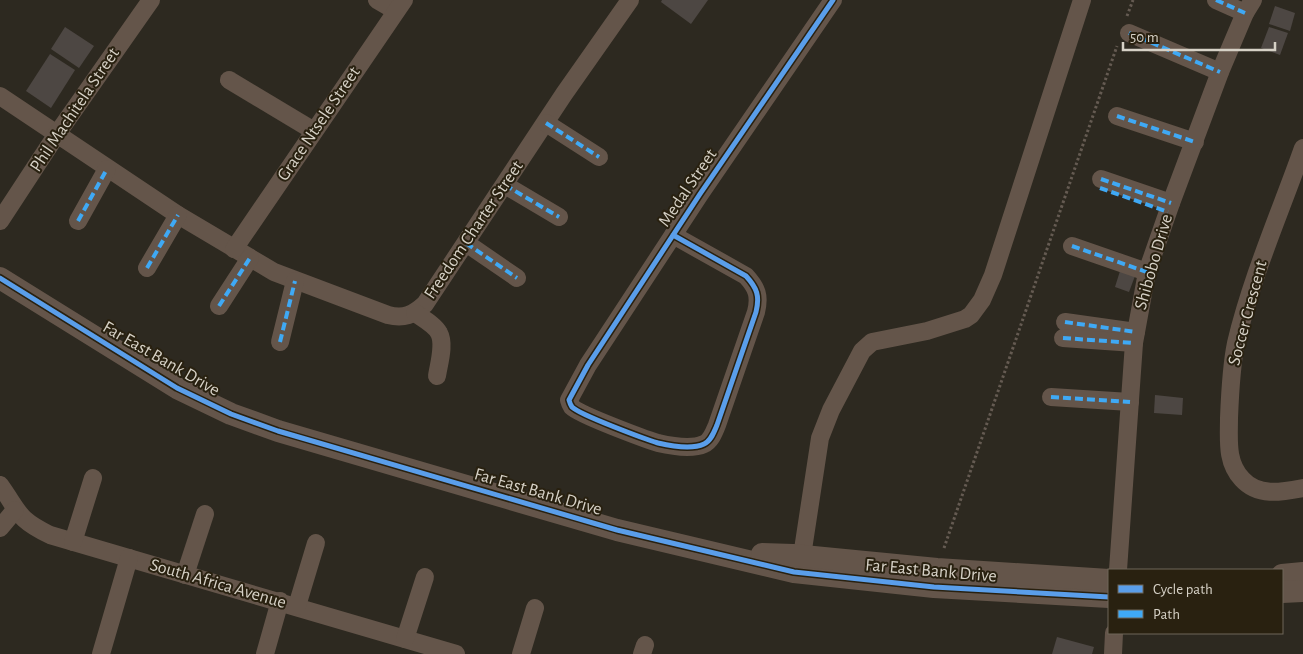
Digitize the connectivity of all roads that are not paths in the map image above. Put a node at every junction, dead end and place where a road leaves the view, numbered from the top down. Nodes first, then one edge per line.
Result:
1 (151, 0) edge
2 (377, 0) edge
3 (630, 0) edge
4 (833, 0) edge
5 (1082, 0) edge
6 (1216, 0) edge
7 (400, 6) edge
8 (1249, 7) edge
9 (1125, 30) road end
10 (1220, 72) junction
11 (229, 80) dead end
12 (0, 96) edge
13 (1117, 116) dead end
14 (546, 123) junction
15 (314, 132) junction
16 (57, 134) junction
17 (1195, 142) junction
18 (1303, 148) edge
19 (599, 157) dead end
20 (108, 169) junction
21 (505, 184) junction
22 (1101, 184) dead end
23 (1169, 208) junction
24 (178, 215) junction
25 (559, 217) dead end
26 (0, 221) edge
27 (78, 221) dead end
28 (673, 235) junction
29 (466, 243) junction
30 (1072, 246) dead end
31 (234, 249) junction
32 (250, 258) junction
33 (147, 268) dead end
34 (1147, 272) junction
35 (0, 278) edge
36 (517, 278) dead end
37 (295, 281) junction
38 (220, 306) dead end
39 (415, 313) junction
40 (1064, 330) dead end
41 (1135, 338) junction
42 (280, 342) dead end
43 (437, 376) dead end
44 (1051, 397) dead end
45 (1130, 402) junction
46 (93, 478) dead end
47 (0, 485) edge
48 (1303, 488) edge
49 (15, 510) junction
50 (205, 514) dead end
51 (0, 528) edge
52 (73, 542) junction
53 (316, 543) dead end
54 (718, 553) junction
55 (802, 556) junction
56 (129, 558) junction
57 (1118, 569) edge
58 (1303, 573) edge
59 (185, 575) junction
60 (1283, 575) edge
61 (425, 577) dead end
62 (1108, 580) edge
63 (1303, 591) edge
64 (1283, 592) edge
65 (1108, 597) edge
66 (289, 604) junction
67 (535, 608) dead end
68 (1114, 634) edge
69 (405, 639) junction
70 (422, 649) edge
71 (101, 654) edge
72 (265, 654) edge
73 (456, 654) edge
74 (521, 654) edge
75 (1113, 654) edge

1 - 16 street, Phil Machitela Street
2 - 7 street
3 - 14 street, Freedom Charter Street
4 - 28 street, Medal Street
5 - 55 street
6 - 8 street
7 - 15 street, Grace Ntsele Street
8 - 10 street, Shibobo Drive
9 - 10 street
10 - 17 street, Shibobo Drive
11 - 15 street
12 - 16 street, Freedom Charter Street
13 - 17 street
14 - 19 street
14 - 21 street, Freedom Charter Street
15 - 31 street, Grace Ntsele Street
16 - 20 street, Freedom Charter Street
16 - 26 street, Phil Machitela Street
17 - 23 street, Shibobo Drive
18 - 48 street, Soccer Crescent
20 - 24 street, Freedom Charter Street
20 - 27 street
21 - 25 street
21 - 29 street, Freedom Charter Street
22 - 23 street
23 - 34 street, Shibobo Drive
24 - 31 street, Freedom Charter Street
24 - 33 street
28 - 28 street, Medal Street
29 - 36 street
29 - 39 street, Freedom Charter Street
30 - 34 street
31 - 32 street, Freedom Charter Street
32 - 37 street, Freedom Charter Street
32 - 38 street
34 - 41 street, Shibobo Drive
35 - 54 street, Far East Bank Drive
37 - 39 street, Freedom Charter Street
37 - 42 street
39 - 43 street
40 - 41 street
41 - 45 street, Shibobo Drive
44 - 45 street
45 - 57 street, Shibobo Drive
46 - 52 street
47 - 49 street, South Africa Avenue
49 - 51 street
49 - 52 street, South Africa Avenue
50 - 59 street
52 - 56 street, South Africa Avenue
53 - 66 street
54 - 55 street, Far East Bank Drive
54 - 65 street, Far East Bank Drive
55 - 62 street, Far East Bank Drive
56 - 59 street, South Africa Avenue
56 - 71 street
58 - 60 street
59 - 66 street, South Africa Avenue
61 - 69 street
63 - 64 street
66 - 69 street, South Africa Avenue
66 - 72 street
67 - 74 street
68 - 75 street
69 - 70 street, South Africa Avenue
70 - 73 street, South Africa Avenue

